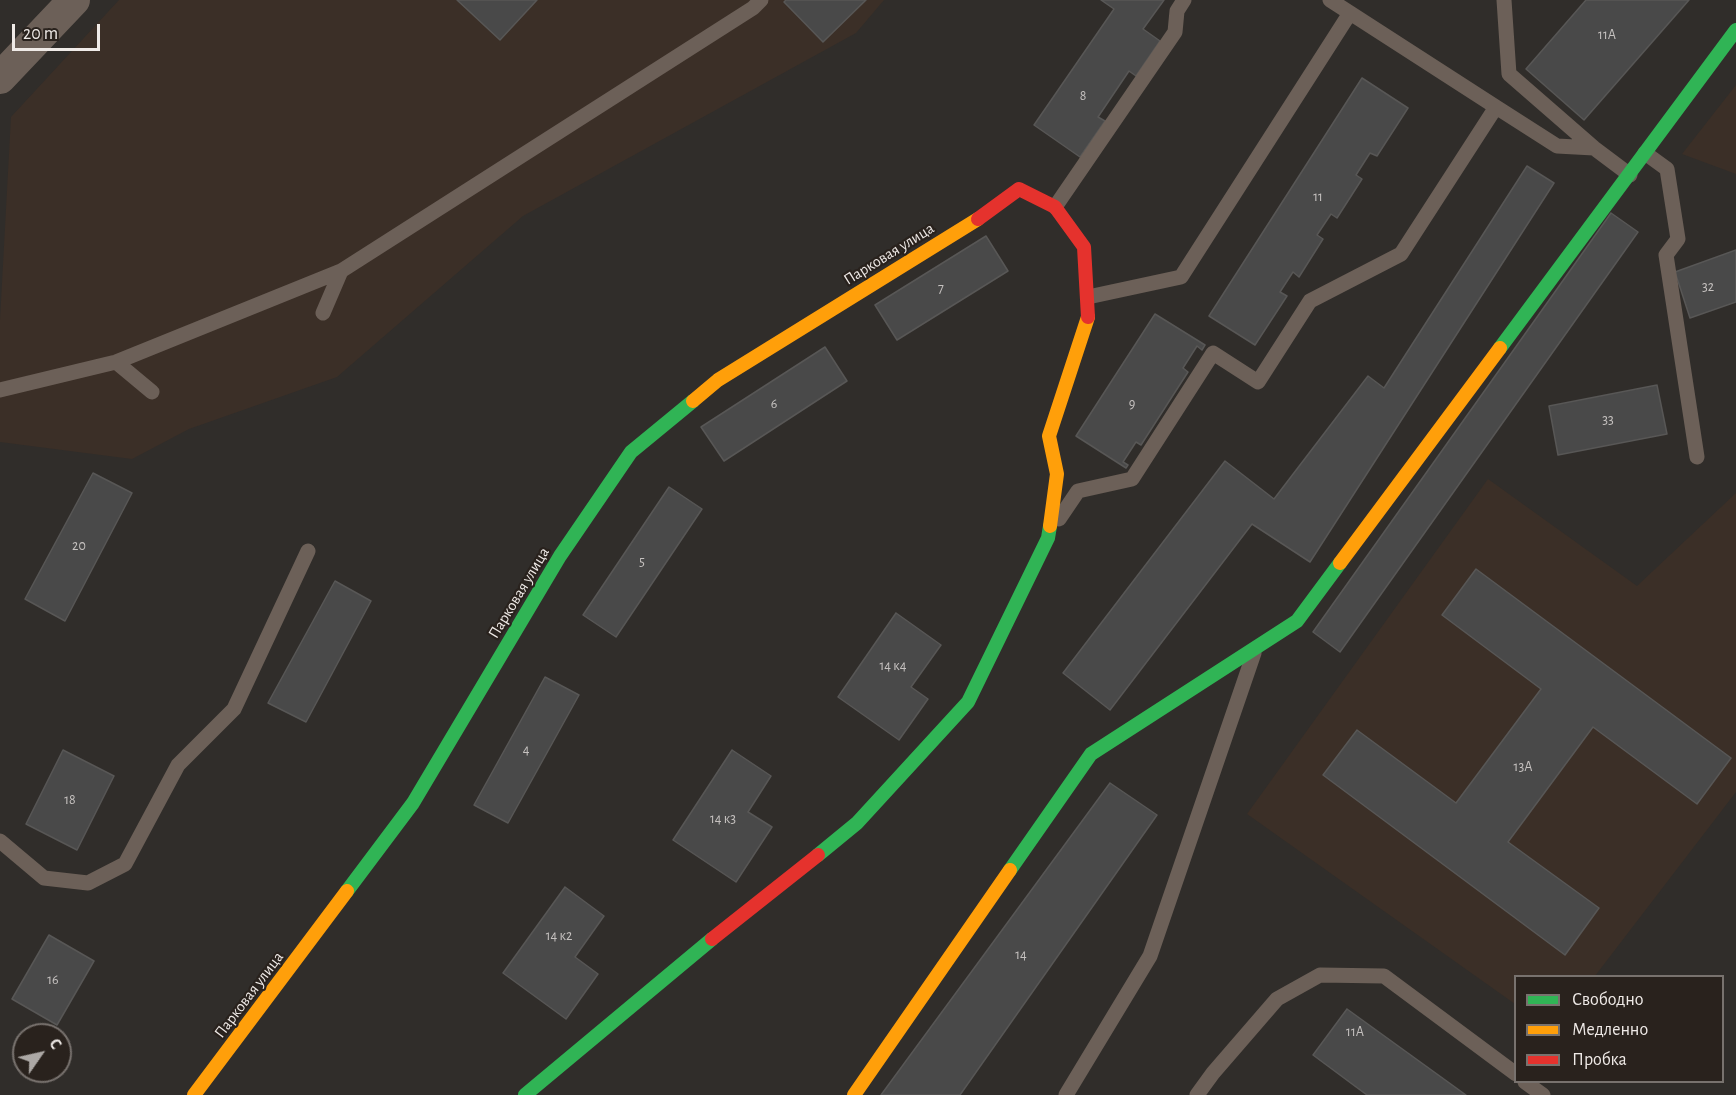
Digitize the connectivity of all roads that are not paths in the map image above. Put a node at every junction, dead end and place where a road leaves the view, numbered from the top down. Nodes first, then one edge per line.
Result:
1 (74, 0) edge
2 (761, 0) edge
3 (1185, 0) edge
4 (1330, 0) edge
5 (1504, 0) edge
6 (1350, 13) junction
7 (1736, 30) edge
8 (0, 78) edge
9 (1496, 107) junction
10 (1594, 148) junction
11 (1645, 153) junction
12 (1630, 174) junction
13 (1054, 207) junction
14 (341, 271) junction
15 (1088, 297) junction
16 (323, 312) dead end
17 (116, 362) junction
18 (0, 390) edge
19 (152, 392) dead end
20 (1697, 456) dead end
21 (1048, 538) junction
22 (308, 551) dead end
23 (1256, 647) junction
24 (0, 841) edge
25 (1514, 1073) edge
26 (1526, 1083) edge
27 (194, 1095) edge
28 (525, 1095) edge
29 (854, 1095) edge
30 (1066, 1095) edge
31 (1197, 1095) edge
32 (1543, 1095) edge

1 - 8 street
2 - 14 lane
3 - 13 lane
4 - 6 lane
5 - 10 lane
6 - 9 lane
6 - 15 lane
7 - 11 street
9 - 10 lane
9 - 21 lane
10 - 12 lane
11 - 12 street
11 - 20 lane
12 - 23 street
13 - 15 street
13 - 27 street, Парковая улица
14 - 16 lane
14 - 17 lane
15 - 21 street
17 - 18 lane
17 - 19 lane
21 - 28 street
22 - 24 lane
23 - 29 street
23 - 30 lane
25 - 31 lane
26 - 32 lane

